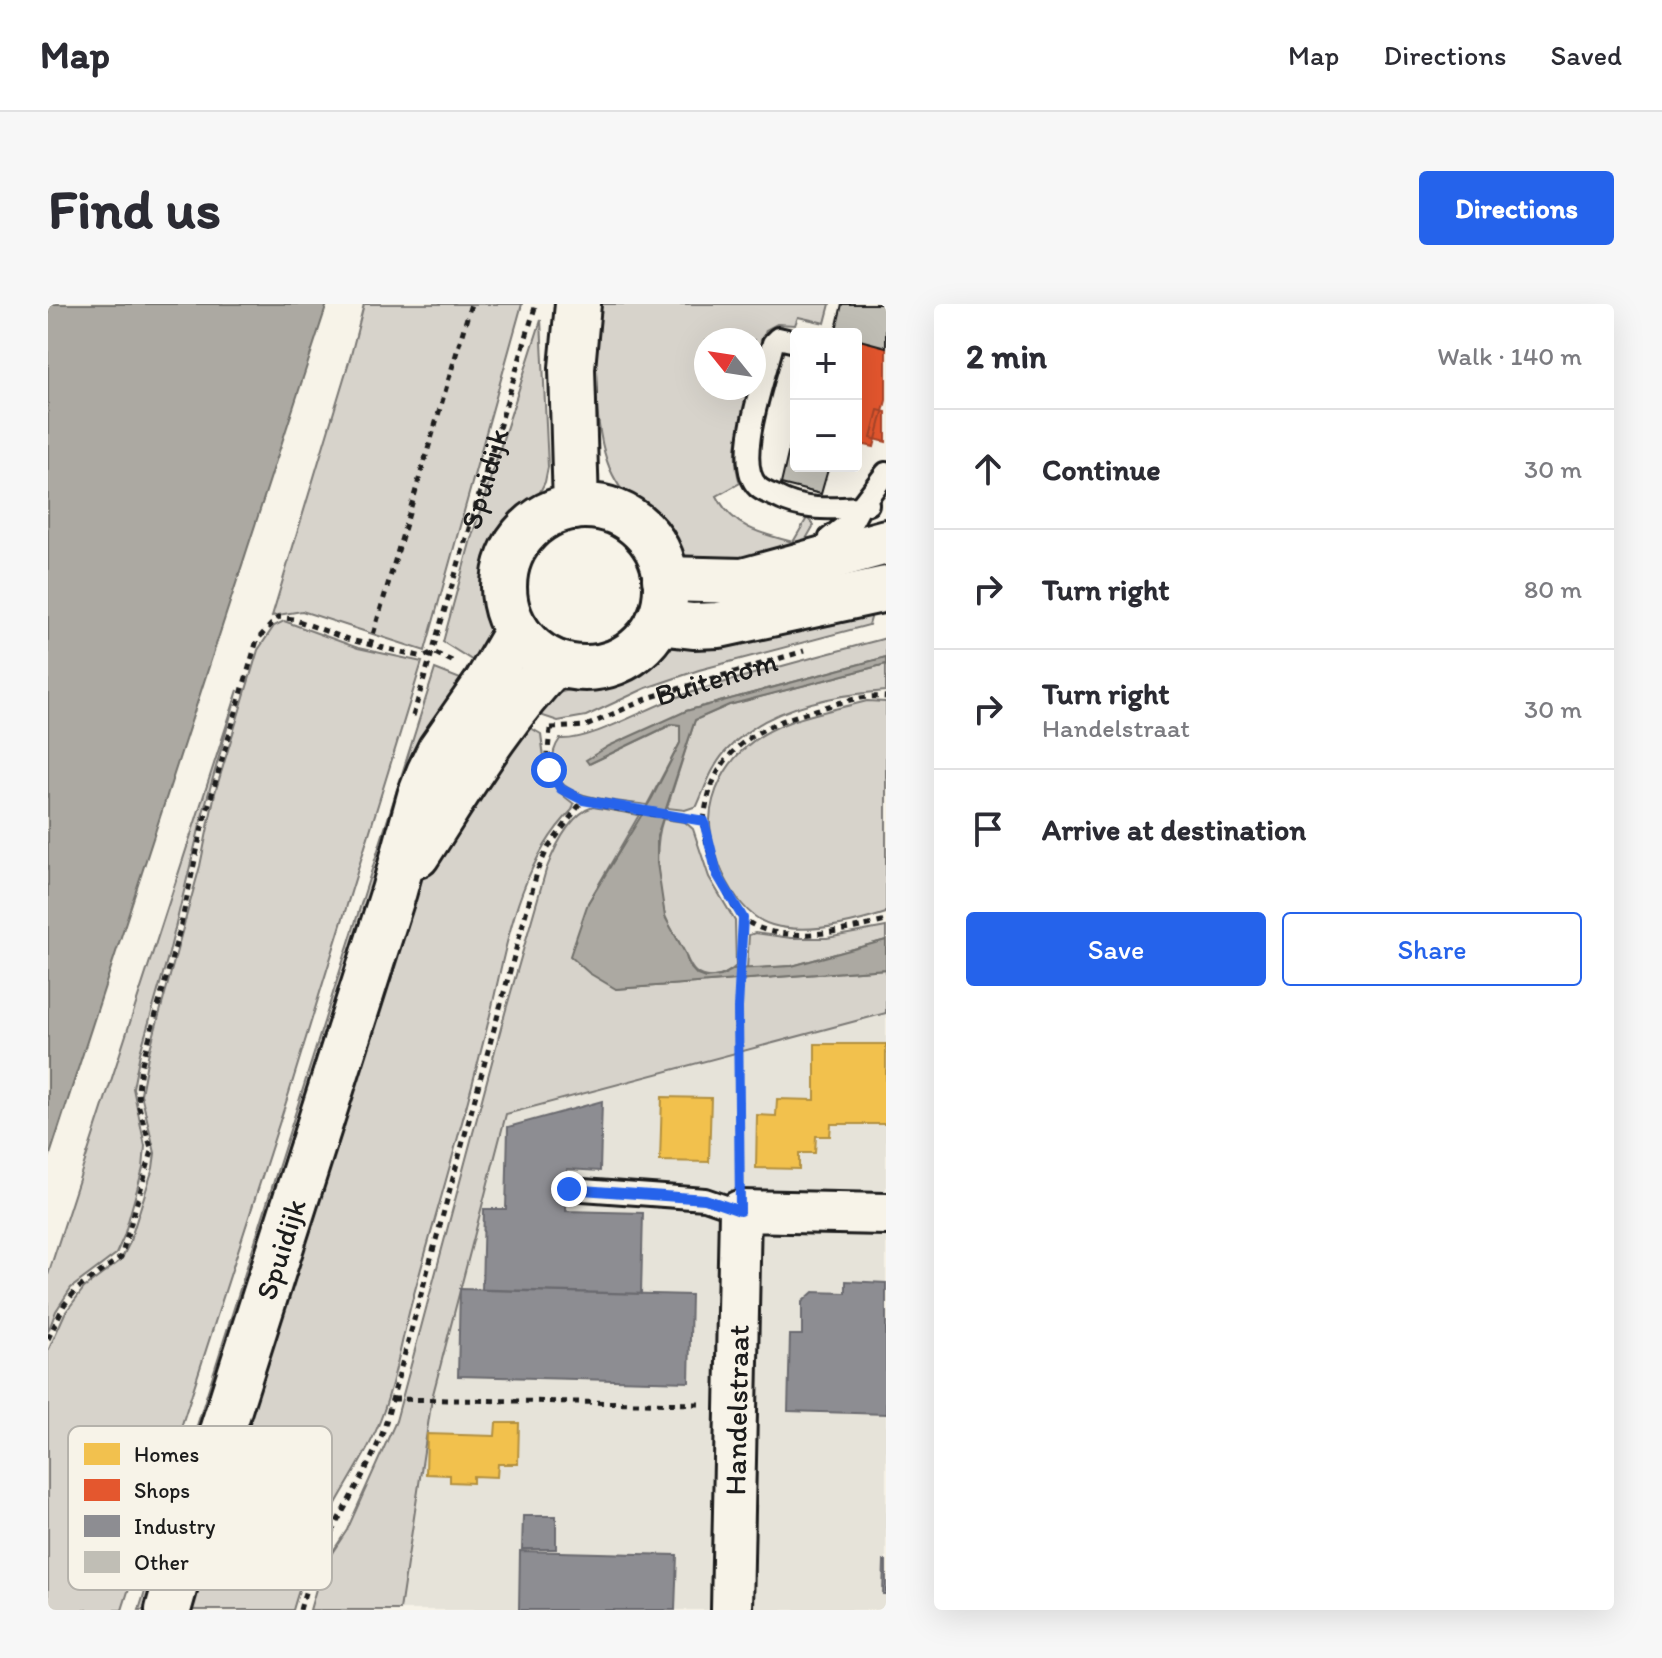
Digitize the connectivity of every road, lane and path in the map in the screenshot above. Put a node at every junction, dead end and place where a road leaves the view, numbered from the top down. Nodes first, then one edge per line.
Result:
1 (471, 304) edge
2 (536, 304) edge
3 (578, 304) edge
4 (790, 341) edge
5 (886, 473) edge
6 (886, 496) edge
7 (576, 507) junction
8 (860, 507) junction
9 (886, 542) edge
10 (665, 579) junction
11 (849, 581) edge
12 (658, 622) junction
13 (517, 631) junction
14 (370, 645) junction
15 (810, 649) dead end
16 (555, 663) junction
17 (886, 697) edge
18 (475, 731) junction
19 (583, 800) junction
20 (704, 821) junction
21 (743, 918) junction
22 (886, 921) edge
23 (569, 1189) dead end
24 (740, 1211) junction
25 (886, 1214) edge
26 (48, 1339) edge
27 (393, 1399) junction
28 (736, 1405) junction
29 (224, 1426) edge
30 (332, 1529) edge
31 (174, 1590) edge
32 (307, 1590) edge
33 (168, 1610) edge
34 (300, 1610) edge
35 (732, 1610) edge

1 - 14 path, Spuidijk
2 - 14 path, Spuidijk
3 - 7 main road
4 - 8 lane
5 - 8 lane
6 - 8 lane
7 - 10 main road
7 - 13 main road
8 - 11 lane
9 - 11 main road, Buitenom
10 - 11 main road, Buitenom
10 - 12 main road
11 - 12 main road, Buitenom
12 - 16 main road
13 - 16 main road
13 - 18 main road, Spuidijk
14 - 26 path
15 - 19 path, Buitenom
16 - 18 main road, Spuidijk
17 - 20 path
18 - 29 main road, Spuidijk
19 - 20 path
19 - 27 path
20 - 21 path
21 - 22 path
21 - 24 path
23 - 24 lane
24 - 25 street
24 - 28 street, Handelstraat
27 - 28 path
27 - 30 path
28 - 35 street, Handelstraat
31 - 33 main road, Spuidijk
32 - 34 path

